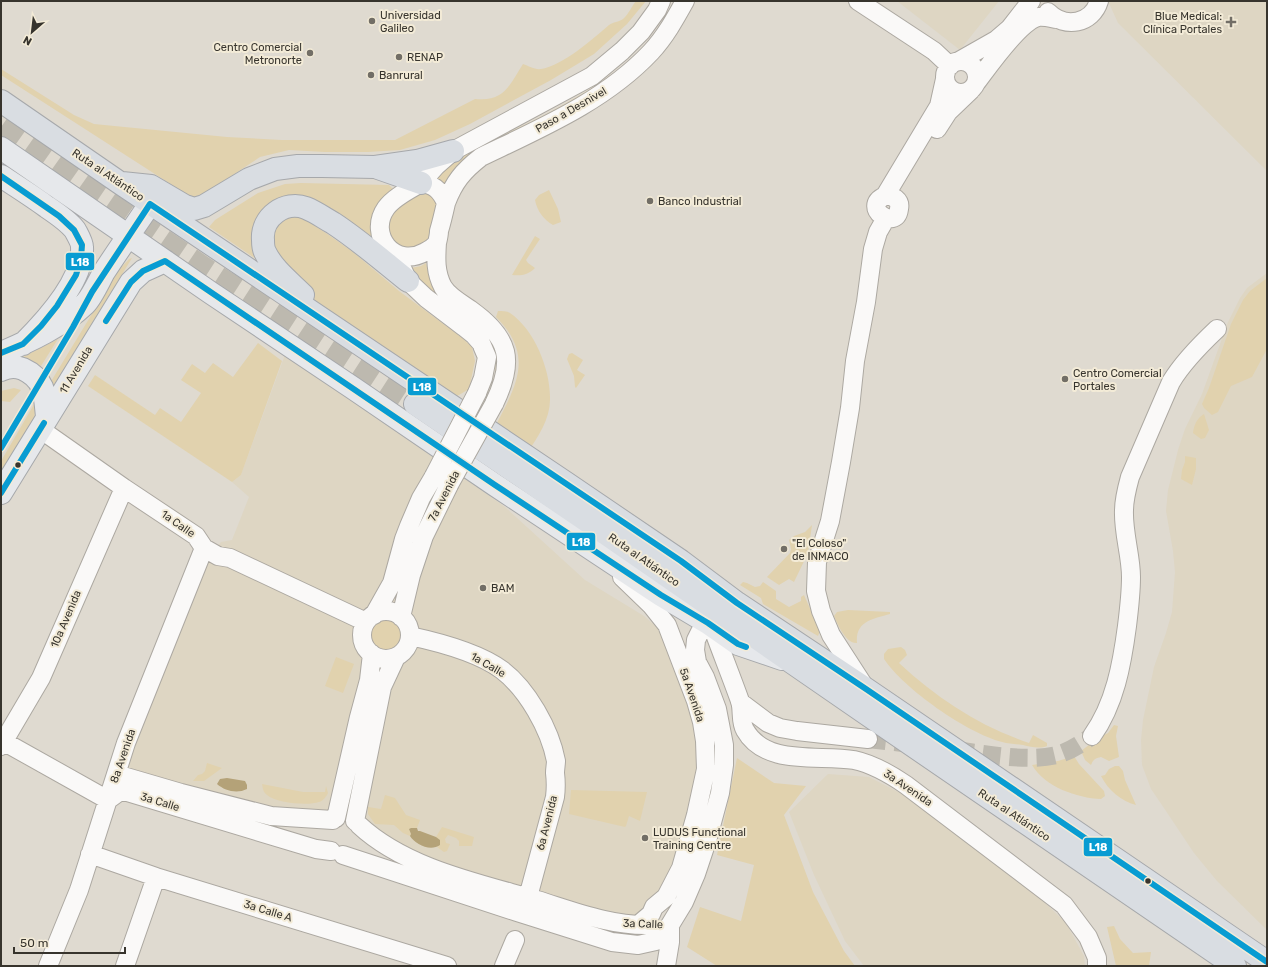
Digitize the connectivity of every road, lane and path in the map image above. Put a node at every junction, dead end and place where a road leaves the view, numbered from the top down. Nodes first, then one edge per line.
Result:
1 (662, 1) edge
2 (685, 1) edge
3 (858, 1) edge
4 (1031, 1) edge
5 (1042, 1) edge
6 (1099, 1) edge
7 (1057, 19) junction
8 (952, 68) junction
9 (974, 87) junction
10 (1, 101) edge
11 (1, 148) edge
12 (452, 151) junction
13 (376, 167) junction
14 (1, 176) edge
15 (120, 183) junction
16 (421, 183) junction
17 (891, 197) junction
18 (446, 203) junction
19 (150, 204) junction
20 (128, 236) junction
21 (437, 242) junction
22 (366, 247) junction
23 (394, 253) junction
24 (165, 261) junction
25 (408, 281) junction
26 (336, 329) junction
27 (1218, 329) dead end
28 (23, 344) junction
29 (1, 353) edge
30 (1, 370) edge
31 (414, 404) tunnel mouth
32 (44, 423) junction
33 (124, 488) junction
34 (1, 493) edge
35 (204, 548) junction
36 (595, 550) junction
37 (401, 617) junction
38 (370, 618) junction
39 (710, 625) junction
40 (410, 636) junction
41 (372, 654) junction
42 (396, 657) junction
43 (794, 663) junction
44 (866, 689) junction
45 (740, 702) junction
46 (544, 724) joint
47 (1092, 736) tunnel mouth
48 (868, 739) tunnel mouth
49 (2, 742) edge
50 (116, 774) junction
51 (108, 800) junction
52 (334, 819) junction
53 (357, 823) junction
54 (337, 853) junction
55 (90, 854) junction
56 (156, 877) junction
57 (456, 884) junction
58 (528, 898) junction
59 (670, 924) junction
60 (638, 925) junction
61 (515, 940) dead end
62 (412, 961) edge
63 (1267, 962) edge
64 (48, 966) edge
65 (125, 966) edge
66 (447, 966) edge
67 (504, 966) edge
68 (666, 966) edge
69 (1097, 966) edge
70 (1235, 966) edge

1 - 12 street, Paso a Desnivel
2 - 18 street, Paso a Desnivel
3 - 8 street
4 - 8 street
5 - 7 street
6 - 7 street
7 - 9 street
8 - 9 street
8 - 9 street
8 - 17 street
9 - 17 street
10 - 15 highway, Ruta al Atlántico
11 - 20 main road, Ruta al Atlántico
12 - 13 highway
12 - 16 street, Paso a Desnivel
13 - 15 highway
13 - 16 highway
14 - 28 main road
15 - 19 highway, Ruta al Atlántico
16 - 18 street
16 - 23 street
17 - 44 street
18 - 21 street
19 - 20 main road
19 - 26 highway, Ruta al Atlántico
20 - 24 main road, Ruta al Atlántico
20 - 28 main road
21 - 23 street
21 - 37 street, 7a Avenida, bridge
22 - 23 highway
22 - 25 highway
22 - 26 highway
23 - 25 street, 7a Avenida
24 - 32 main road, 11 Avenida
24 - 36 main road, Ruta al Atlántico
25 - 38 street, 7a Avenida, bridge
26 - 44 highway, Ruta al Atlántico
27 - 47 street
28 - 29 main road
30 - 32 main road
31 - 43 highway, Ruta al Atlántico
32 - 33 street, 1a Calle
32 - 34 main road, 11 Avenida
33 - 35 street, 1a Calle
33 - 49 street, 10a Avenida
35 - 38 street, 1a Calle
35 - 50 street, 8a Avenida
36 - 39 main road, Ruta al Atlántico
36 - 60 street, 5a Avenida
37 - 38 street
37 - 40 street
38 - 41 street
39 - 43 main road, Ruta al Atlántico
39 - 45 street, 3a Avenida
39 - 59 street, 5a Avenida
40 - 42 street
40 - 46 street, 1a Calle
41 - 42 street
41 - 52 street
42 - 53 street
43 - 70 highway, Ruta al Atlántico
44 - 63 highway, Ruta al Atlántico
45 - 48 street
45 - 69 street, 3a Avenida
46 - 58 street, 6a Avenida
49 - 51 street
50 - 51 street, 8a Avenida
50 - 52 street, 3a Calle
51 - 54 street, 3a Calle
51 - 55 street, 8a Avenida
52 - 53 street
52 - 54 street
53 - 54 street
53 - 57 street, 3a Calle
54 - 57 street, 3a Calle
55 - 56 street, 3a Calle A
55 - 64 street, 8a Avenida
56 - 62 street, 3a Calle A
56 - 65 street
57 - 58 street, 3a Calle
57 - 59 street, 3a Calle
58 - 60 street, 3a Calle
59 - 60 street, 3a Calle
59 - 68 street
61 - 67 street
62 - 66 street, 3a Calle A

